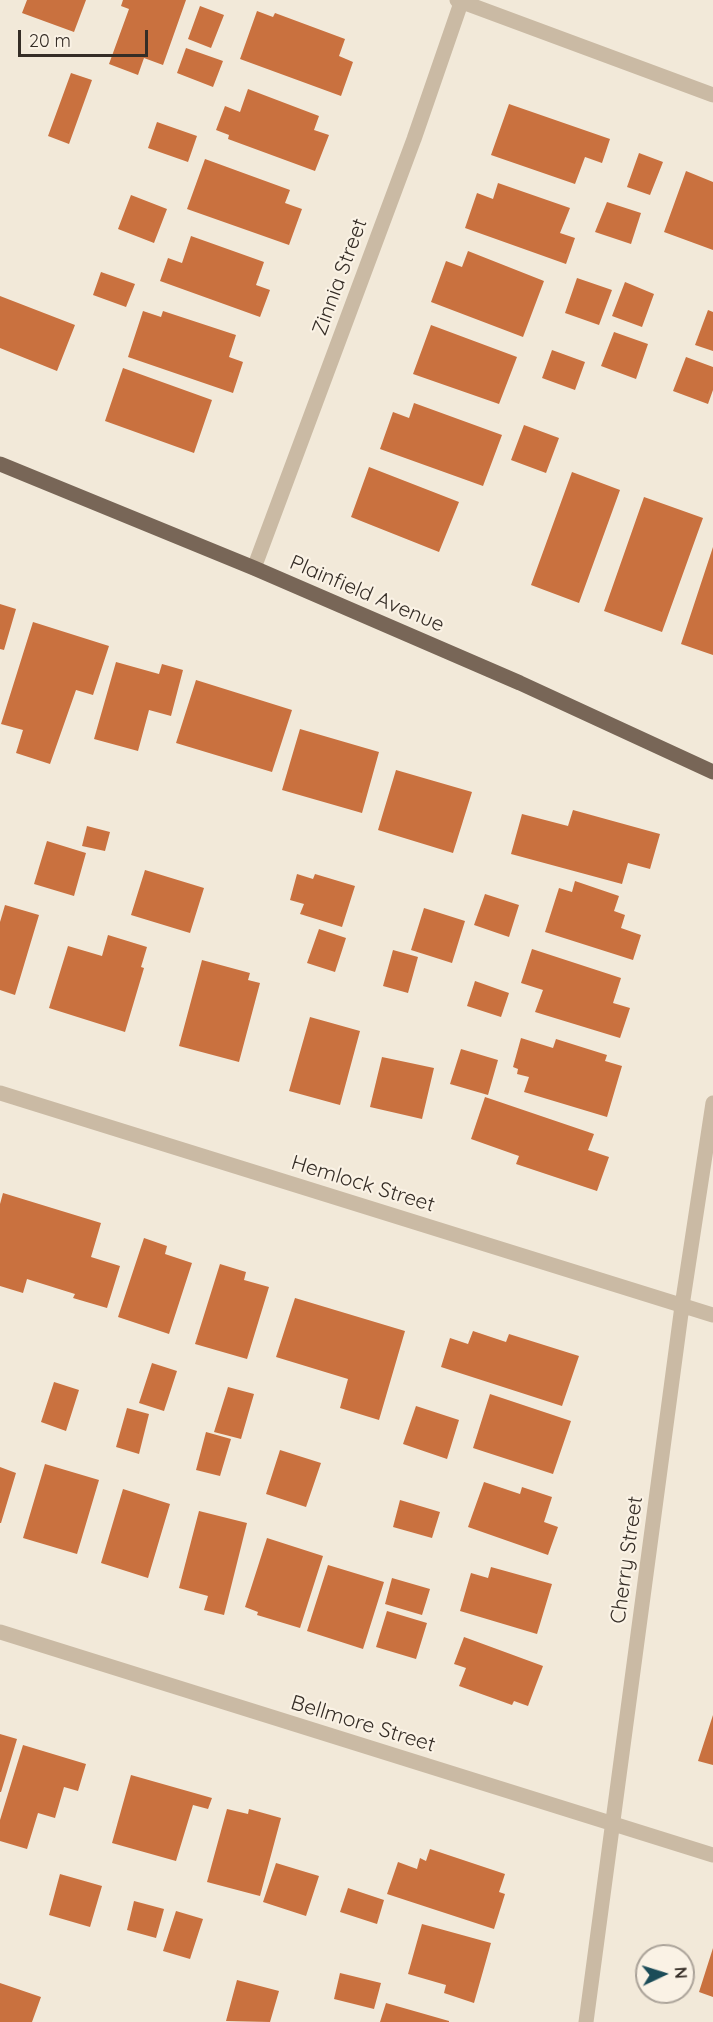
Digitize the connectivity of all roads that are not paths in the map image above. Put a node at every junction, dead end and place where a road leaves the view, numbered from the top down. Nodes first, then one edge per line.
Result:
1 (460, 1) edge
2 (713, 95) edge
3 (0, 464) edge
4 (254, 568) junction
5 (713, 772) edge
6 (0, 1093) edge
7 (713, 1103) edge
8 (682, 1306) junction
9 (713, 1315) edge
10 (0, 1632) edge
11 (612, 1824) junction
12 (713, 1855) edge
13 (586, 2022) edge

1 - 2 street
1 - 4 street, Zinnia Street
3 - 4 main road, Plainfield Avenue
4 - 5 main road, Plainfield Avenue
6 - 8 street, Hemlock Street
7 - 8 street, Cherry Street
8 - 9 street, Hemlock Street
8 - 11 street, Cherry Street
10 - 11 street, Bellmore Street
11 - 12 street, Bellmore Street
11 - 13 street, Cherry Street

